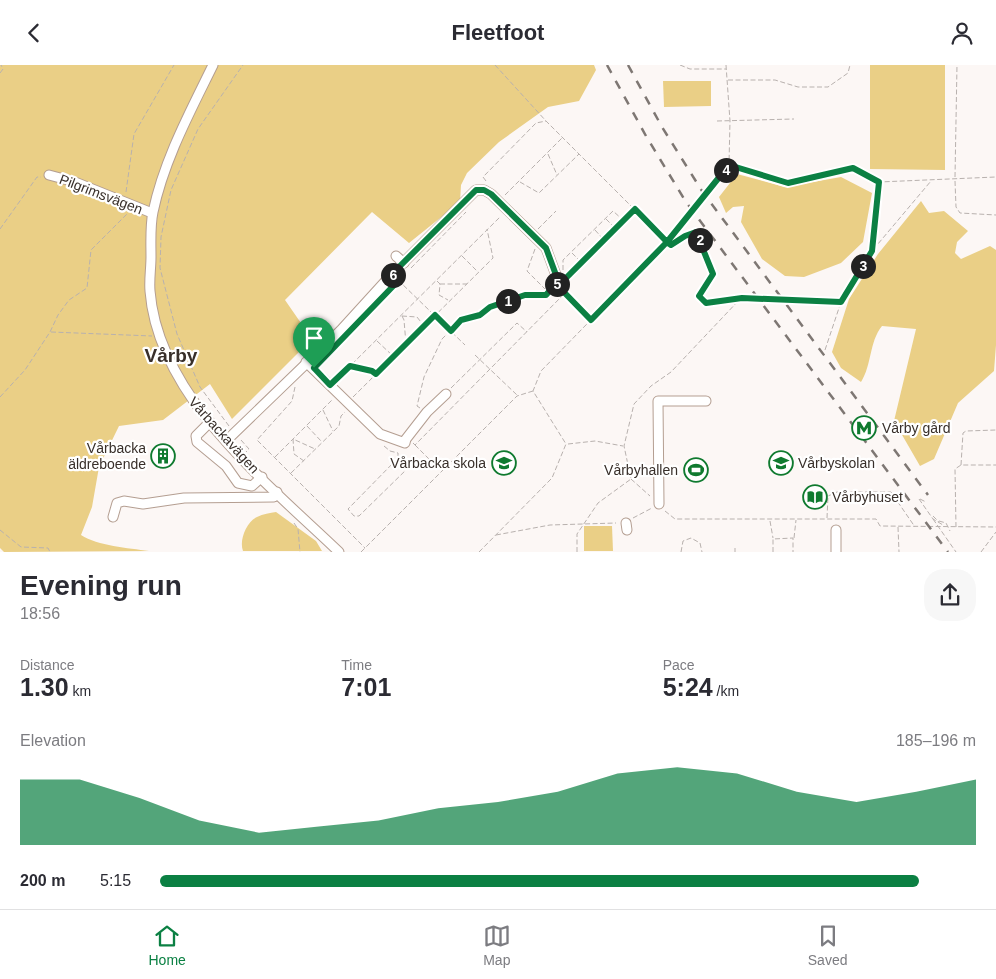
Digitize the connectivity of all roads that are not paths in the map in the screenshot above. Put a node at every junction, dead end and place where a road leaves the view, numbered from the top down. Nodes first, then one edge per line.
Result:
1 (213, 65) edge
2 (49, 175) road end
3 (152, 213) junction
4 (396, 256) dead end
5 (407, 266) junction
6 (556, 276) road end
7 (306, 362) junction
8 (446, 394) road end
9 (706, 401) dead end
10 (210, 422) junction
11 (226, 441) junction
12 (262, 477) junction
13 (277, 492) junction
14 (659, 504) road end
15 (113, 517) dead end
16 (836, 530) dead end
17 (339, 551) edge
18 (836, 551) edge

1 - 3 street, Vårbackavägen
2 - 3 street, Pilgrimsvägen
3 - 10 street, Vårbackavägen
4 - 5 street
5 - 6 street
5 - 7 street
7 - 8 street
7 - 11 street
9 - 14 street
10 - 11 street, Vårbackavägen
10 - 12 street
11 - 12 street, Vårbackavägen
12 - 13 street, Vårbackavägen
13 - 15 street
13 - 17 street, Vårbackavägen
16 - 18 street

